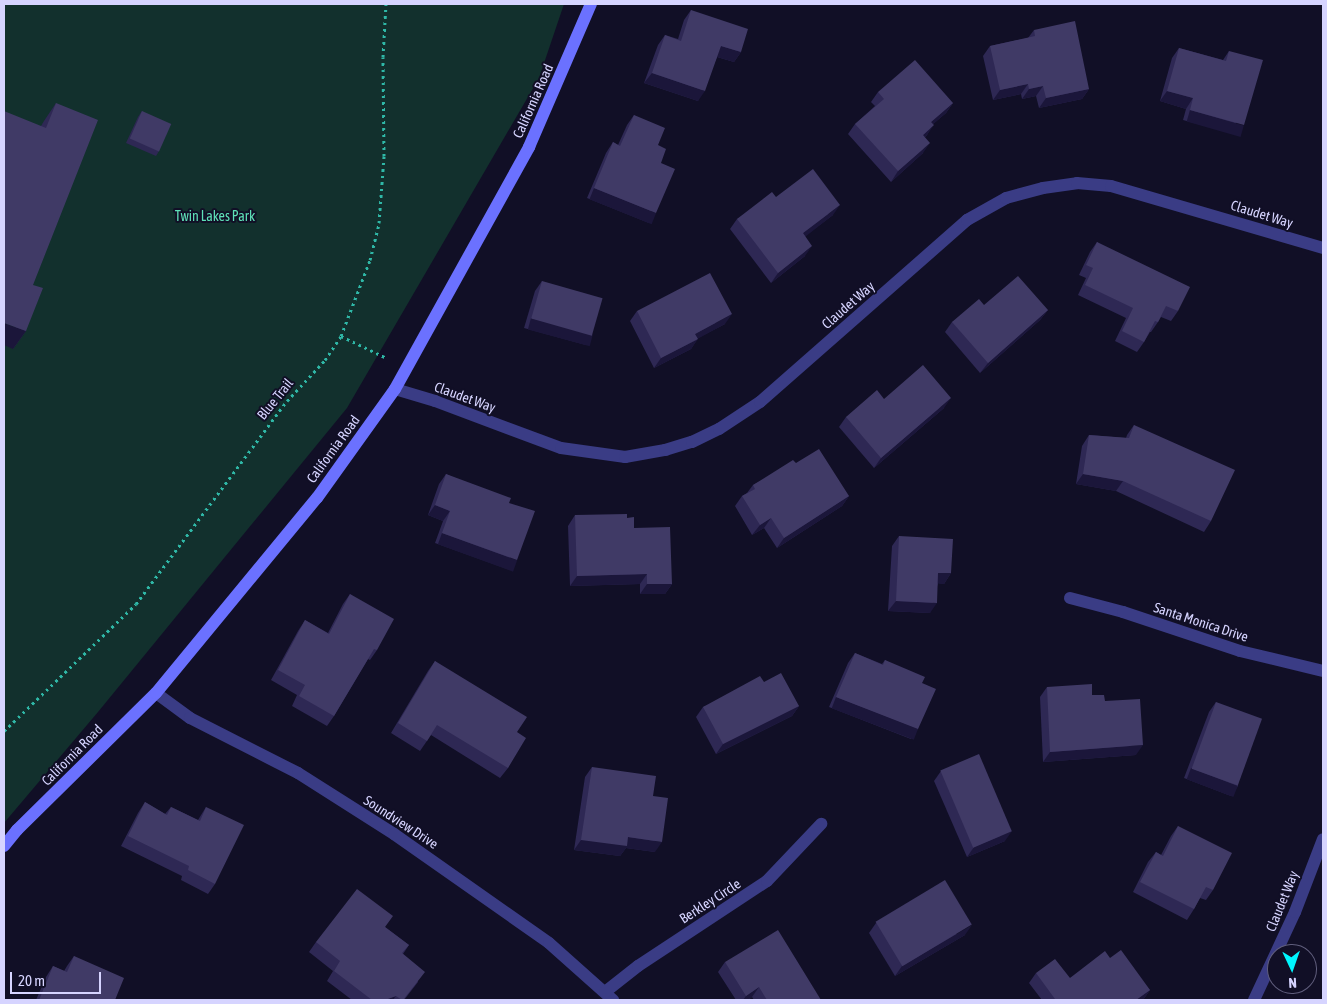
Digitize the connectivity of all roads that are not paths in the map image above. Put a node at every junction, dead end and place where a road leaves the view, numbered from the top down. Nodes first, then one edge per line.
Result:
1 (592, 4) edge
2 (1323, 248) edge
3 (395, 389) junction
4 (1070, 598) dead end
5 (1323, 671) edge
6 (156, 693) junction
7 (821, 824) dead end
8 (1323, 839) edge
9 (4, 846) edge
10 (609, 996) edge
11 (1254, 1000) edge

1 - 3 main road, California Road
2 - 3 street, Claudet Way
3 - 6 main road, California Road
4 - 5 street, Santa Monica Drive
6 - 9 main road, California Road
6 - 10 street, Soundview Drive
7 - 10 street, Berkley Circle
8 - 11 street, Claudet Way

